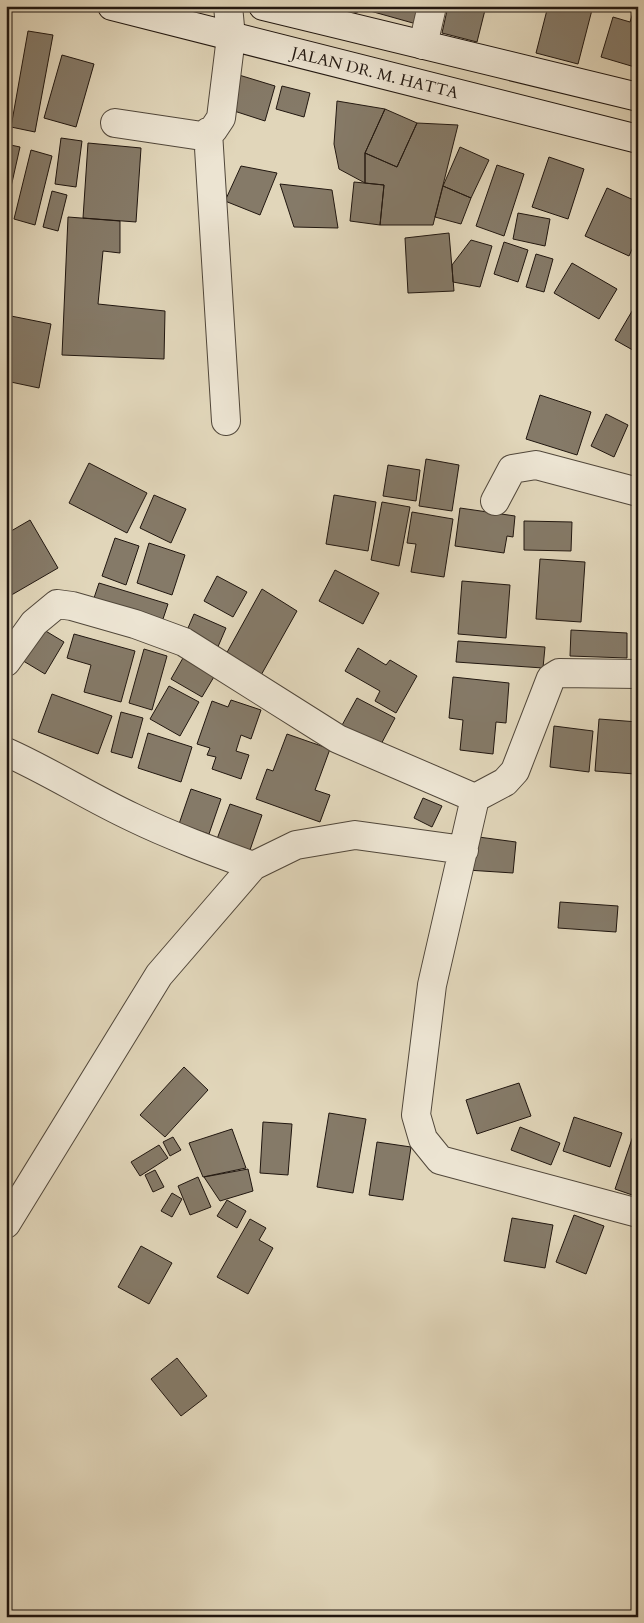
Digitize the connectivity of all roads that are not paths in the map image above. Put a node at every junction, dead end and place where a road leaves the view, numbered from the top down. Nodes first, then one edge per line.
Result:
1 (112, 6) edge
2 (228, 6) edge
3 (263, 6) edge
4 (432, 6) edge
5 (231, 37) junction
6 (424, 44) junction
7 (638, 97) edge
8 (115, 123) dead end
9 (208, 132) junction
10 (638, 139) edge
11 (226, 420) dead end
12 (638, 492) edge
13 (495, 501) dead end
14 (6, 662) edge
15 (638, 674) edge
16 (6, 752) edge
17 (475, 798) junction
18 (464, 850) junction
19 (253, 866) junction
20 (638, 1213) edge
21 (6, 1224) edge

1 - 5 street, JALAN DR. M. HATTA
2 - 5 street
3 - 6 street
4 - 6 street
5 - 9 street
5 - 10 street, JALAN DR. M. HATTA
6 - 7 street
8 - 9 street
9 - 11 street
12 - 13 street
14 - 17 street
15 - 17 street
16 - 19 street
17 - 18 street
18 - 19 street
18 - 20 street
19 - 21 street

